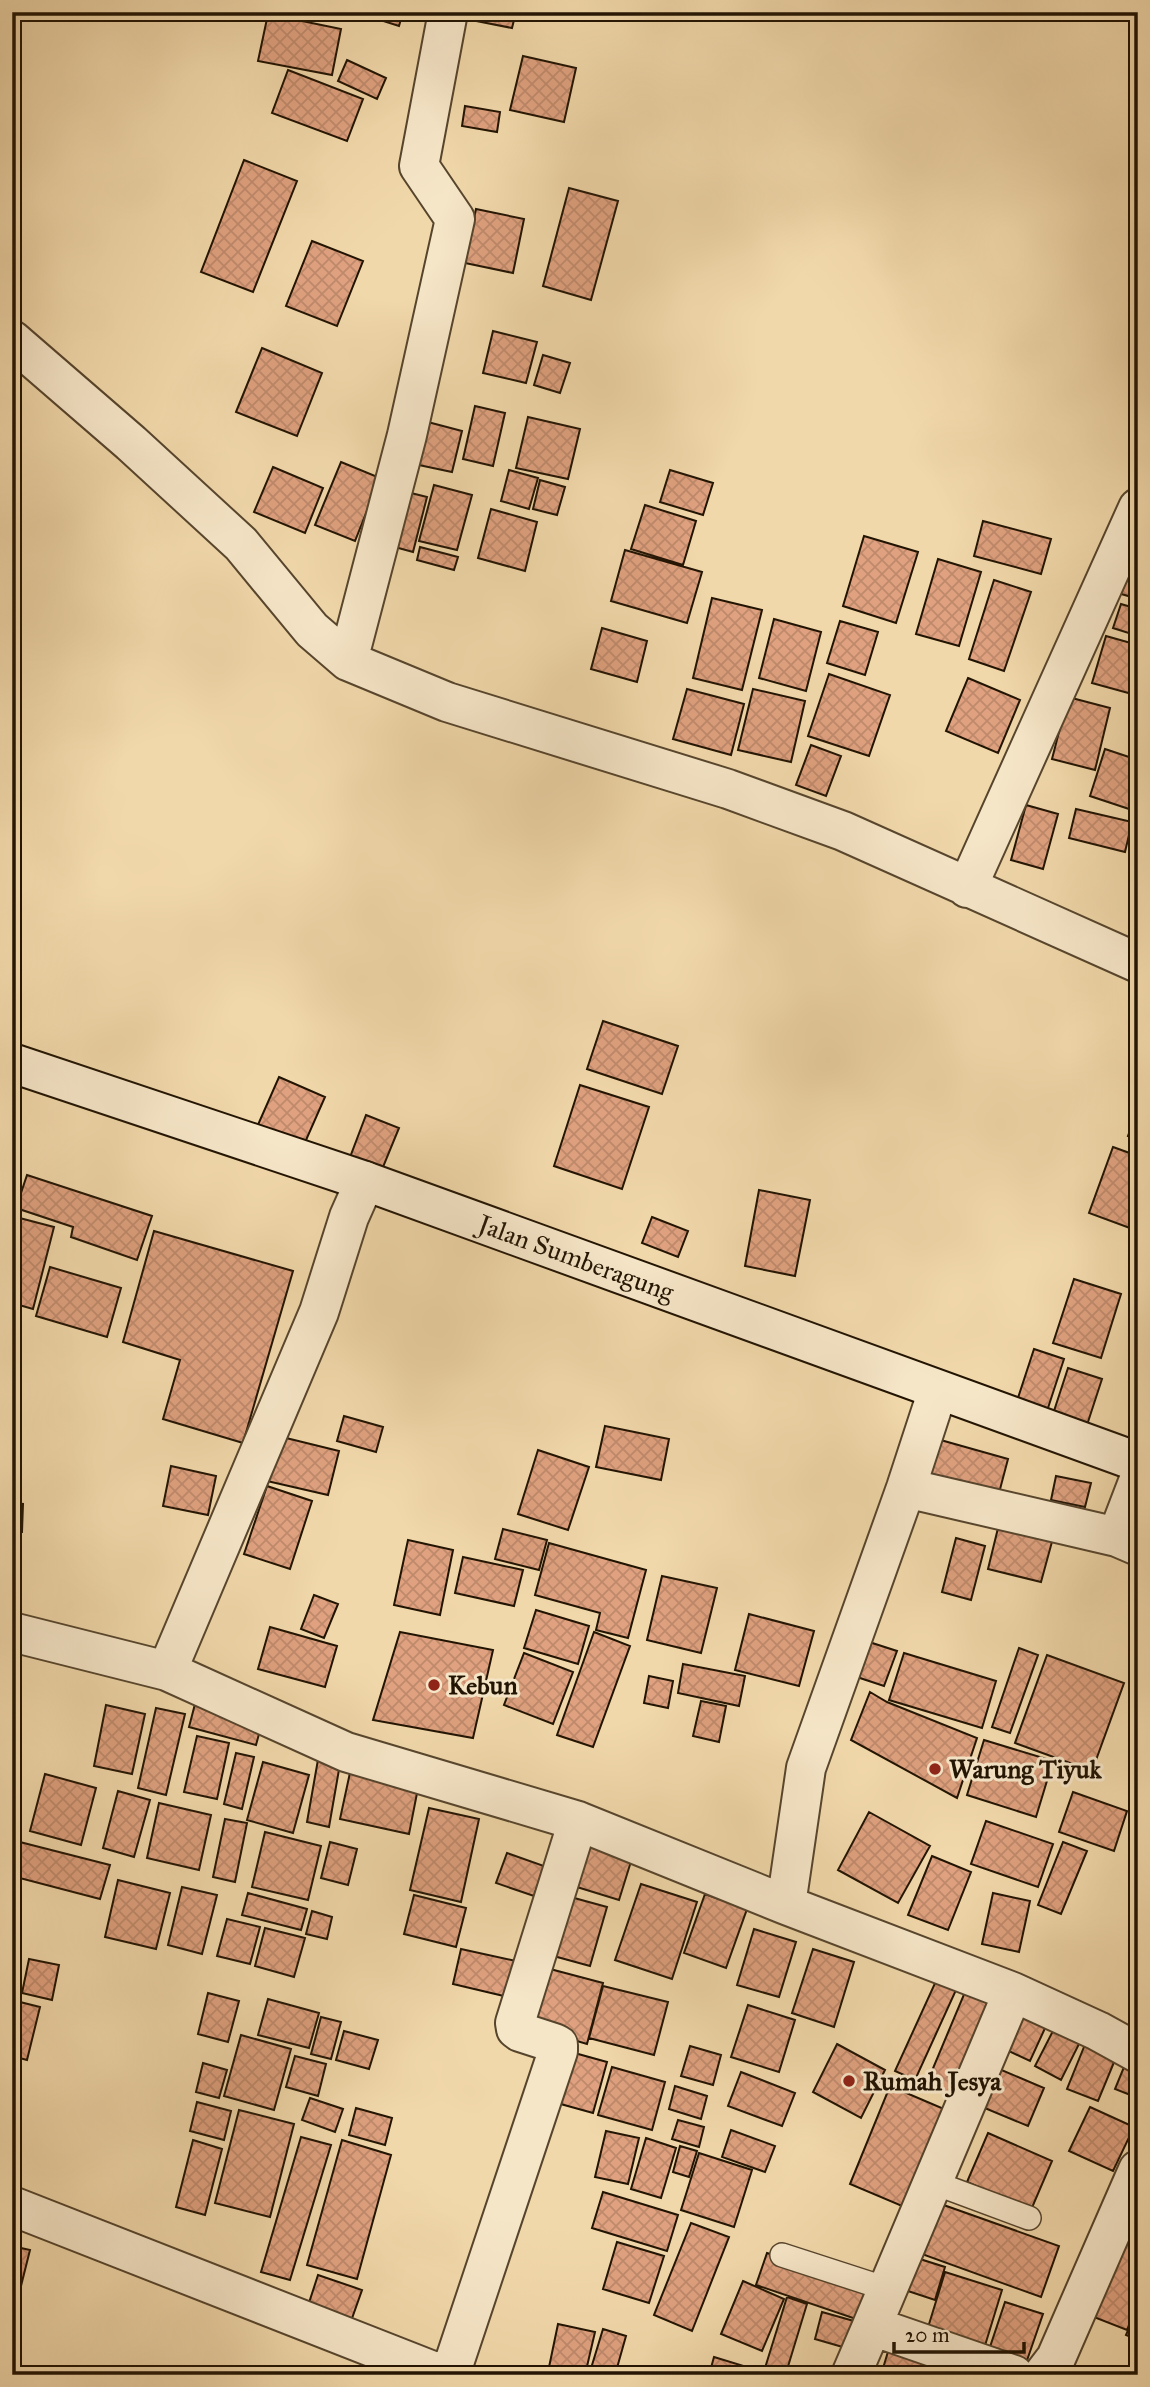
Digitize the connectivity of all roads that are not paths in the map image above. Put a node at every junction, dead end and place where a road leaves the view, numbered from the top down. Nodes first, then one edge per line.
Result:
1 (448, 12) edge
2 (12, 340) edge
3 (1138, 508) edge
4 (348, 661) junction
5 (967, 888) junction
6 (1138, 963) edge
7 (12, 1063) edge
8 (365, 1181) junction
9 (935, 1401) junction
10 (1138, 1462) edge
11 (909, 1480) junction
12 (1138, 1482) edge
13 (1127, 1541) edge
14 (12, 1632) edge
15 (167, 1671) junction
16 (578, 1821) junction
17 (786, 1905) junction
18 (1013, 1992) junction
19 (1138, 2053) edge
20 (1138, 2170) edge
21 (932, 2182) junction
22 (12, 2206) edge
23 (1029, 2218) dead end
24 (782, 2255) dead end
25 (887, 2289) junction
26 (872, 2326) junction
27 (443, 2375) edge
28 (450, 2375) edge
29 (851, 2375) edge
30 (1014, 2375) edge
31 (1043, 2375) edge

1 - 4 street
2 - 4 street
3 - 5 street
4 - 5 street
5 - 6 street
7 - 8 street, Jalan Sumberagung
8 - 9 street, Jalan Sumberagung
8 - 15 street
9 - 10 street, Jalan Sumberagung
9 - 11 street
11 - 13 street
11 - 17 street
12 - 13 street
14 - 15 street
15 - 16 street
16 - 17 street
16 - 28 street
17 - 18 street
18 - 19 street
18 - 21 street
20 - 31 street
21 - 23 lane
21 - 25 street
22 - 27 street
24 - 25 lane
25 - 26 street
26 - 29 street
26 - 30 street

